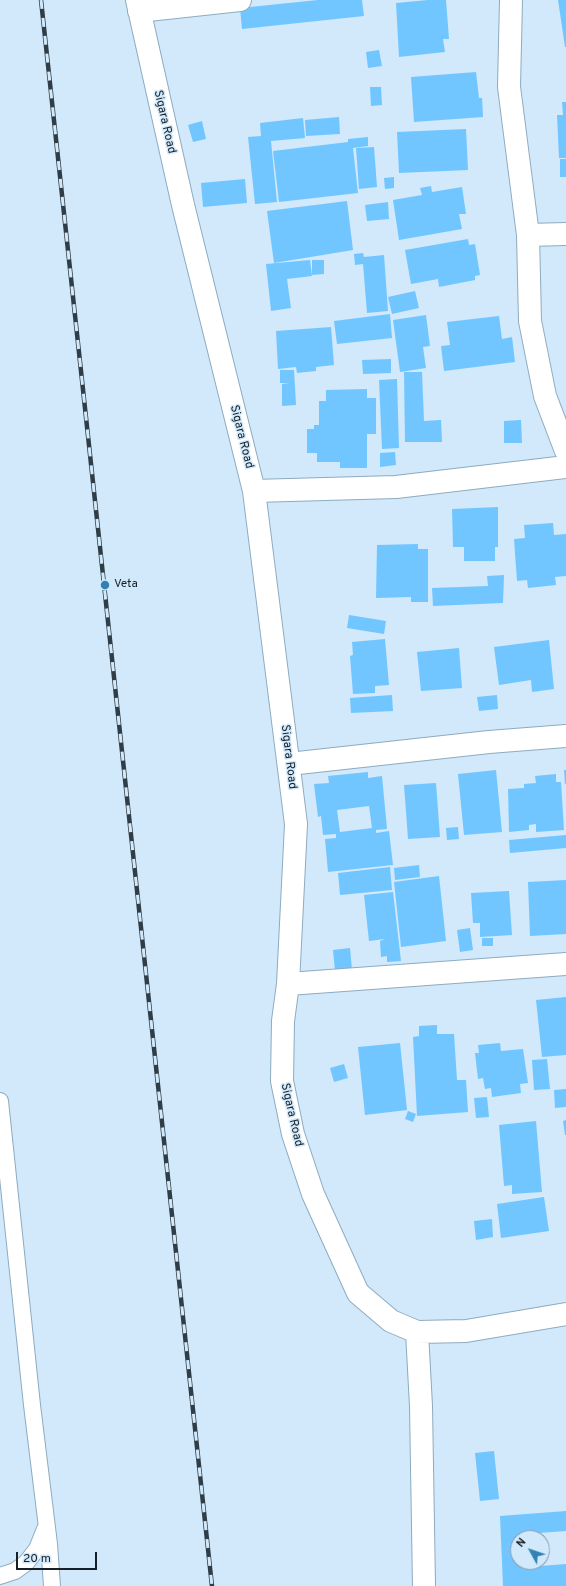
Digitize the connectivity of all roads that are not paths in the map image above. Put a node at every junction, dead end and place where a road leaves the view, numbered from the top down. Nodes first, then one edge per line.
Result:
1 (240, 0) edge
2 (511, 0) edge
3 (138, 6) edge
4 (566, 234) edge
5 (528, 235) junction
6 (566, 451) edge
7 (566, 467) edge
8 (254, 491) junction
9 (566, 736) edge
10 (289, 764) junction
11 (566, 964) edge
12 (288, 984) junction
13 (0, 1100) edge
14 (566, 1314) edge
15 (417, 1332) junction
16 (46, 1521) junction
17 (0, 1576) edge
18 (52, 1586) edge
19 (424, 1586) edge

1 - 3 street
2 - 5 street
3 - 8 street, Sigara Road
4 - 5 street
5 - 6 street
7 - 8 street
8 - 10 street, Sigara Road
9 - 10 street
10 - 12 street, Sigara Road
11 - 12 street
12 - 15 street, Sigara Road
13 - 16 lane
14 - 15 street, Sigara Road
15 - 19 street
16 - 17 lane
16 - 18 lane

